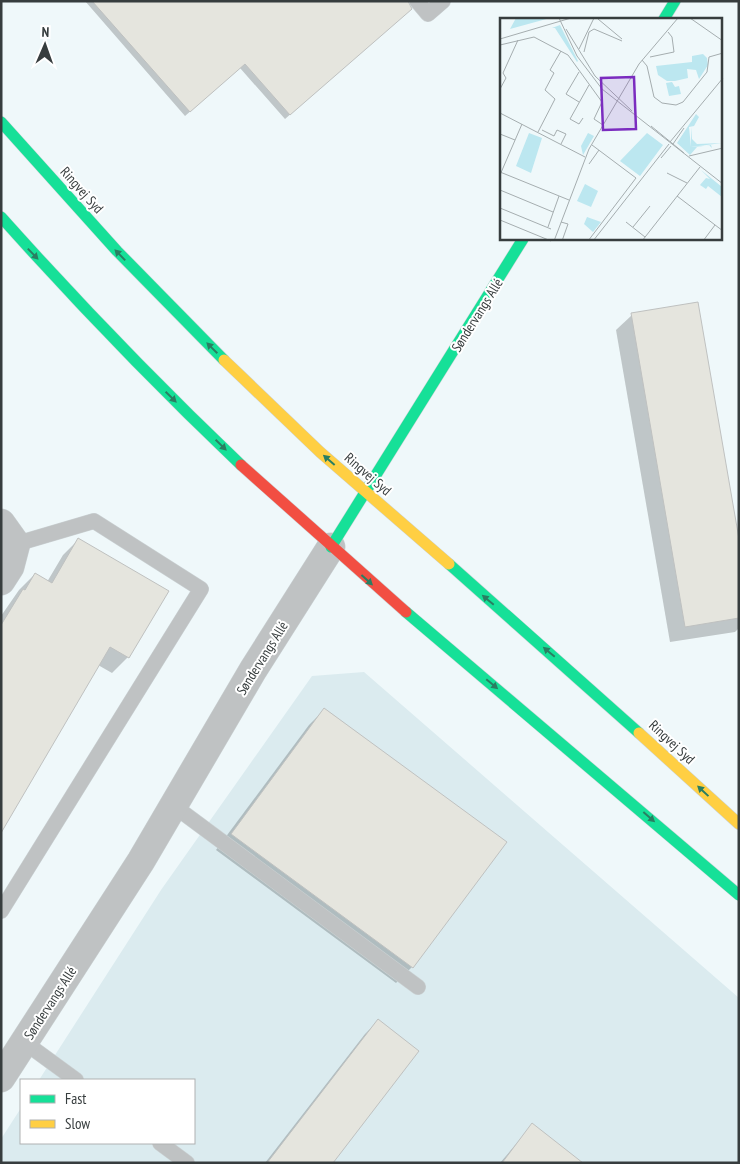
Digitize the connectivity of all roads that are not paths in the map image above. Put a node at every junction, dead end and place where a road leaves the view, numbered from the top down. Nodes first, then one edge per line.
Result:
1 (418, 1) edge
2 (443, 1) edge
3 (675, 1) edge
4 (665, 18) edge
5 (1, 122) edge
6 (1, 217) edge
7 (522, 240) edge
8 (366, 492) junction
9 (9, 533) edge
10 (331, 547) junction
11 (1, 581) edge
12 (174, 806) junction
13 (739, 824) edge
14 (739, 894) edge
15 (1, 911) edge
16 (418, 987) dead end
17 (24, 1042) junction
18 (4, 1068) edge
19 (75, 1079) edge
20 (161, 1144) edge
21 (187, 1163) edge

1 - 2 lane
3 - 4 main road
8 -> 5 main road, Ringvej Syd
6 -> 10 main road
7 - 8 main road, Søndervangs Allé
8 - 10 main road, Søndervangs Allé
13 -> 8 main road, Ringvej Syd
9 - 11 street
9 - 15 lane
10 - 12 street, Søndervangs Allé
10 -> 14 main road
12 - 16 lane
12 - 17 street, Søndervangs Allé
17 - 18 street, Søndervangs Allé
17 - 19 lane
20 - 21 lane

